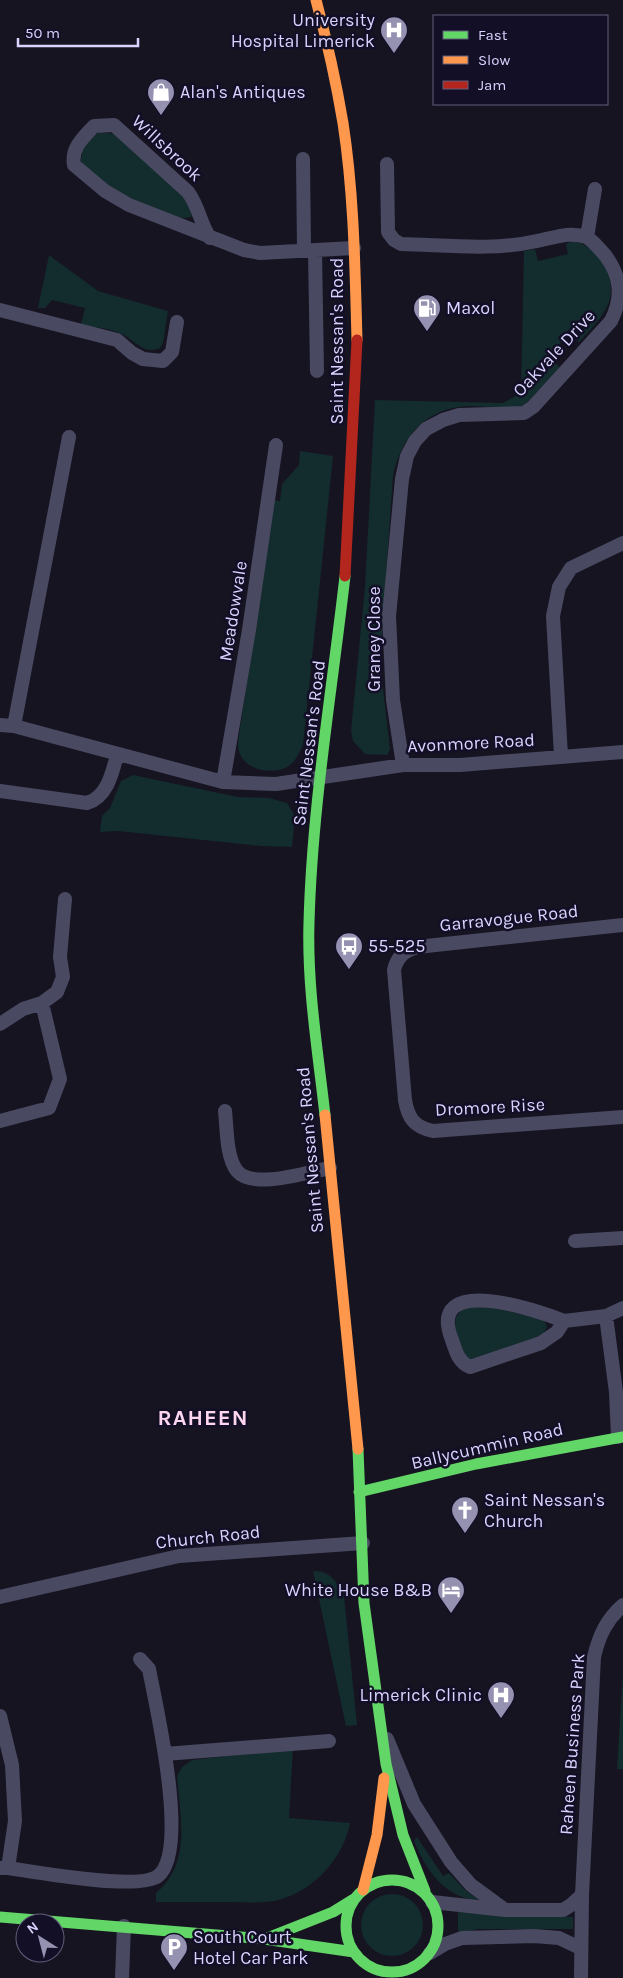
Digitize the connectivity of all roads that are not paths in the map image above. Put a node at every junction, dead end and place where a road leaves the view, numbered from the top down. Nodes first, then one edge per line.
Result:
1 (316, 0) edge
2 (303, 159) dead end
3 (387, 164) dead end
4 (595, 189) dead end
5 (587, 237) junction
6 (210, 238) junction
7 (354, 248) junction
8 (309, 250) junction
9 (621, 309) edge
10 (0, 310) edge
11 (177, 322) dead end
12 (317, 371) dead end
13 (69, 437) dead end
14 (276, 445) dead end
15 (399, 513) joint
16 (623, 543) edge
17 (7, 726) edge
18 (623, 752) edge
19 (118, 755) junction
20 (561, 756) junction
21 (403, 765) junction
22 (323, 779) junction
23 (223, 782) junction
24 (0, 791) edge
25 (65, 899) dead end
26 (623, 925) edge
27 (401, 955) joint
28 (42, 1003) junction
29 (0, 1024) edge
30 (225, 1111) dead end
31 (623, 1117) edge
32 (0, 1121) edge
33 (330, 1168) junction
34 (623, 1238) edge
35 (575, 1241) dead end
36 (623, 1308) edge
37 (606, 1316) junction
38 (564, 1321) junction
39 (620, 1437) edge
40 (359, 1492) junction
41 (363, 1543) junction
42 (0, 1597) edge
43 (623, 1606) edge
44 (140, 1659) dead end
45 (0, 1716) edge
46 (380, 1722) junction
47 (329, 1740) dead end
48 (165, 1754) junction
49 (386, 1764) junction
50 (4, 1868) edge
51 (363, 1890) junction
52 (582, 1895) junction
53 (428, 1896) junction
54 (354, 1899) junction
55 (505, 1910) junction
56 (0, 1917) edge
57 (124, 1926) junction
58 (264, 1939) junction
59 (580, 1948) junction
60 (430, 1953) junction
61 (357, 1956) junction
62 (406, 1974) edge
63 (122, 1978) edge
64 (370, 1978) edge
65 (581, 1978) edge

1 - 7 main road, Saint Nessan's Road
2 - 8 street
3 - 5 street
4 - 5 street
5 - 9 street, Oakvale Drive
6 - 6 street, Willsbrook
6 - 8 street, Willsbrook
7 - 8 street, Willsbrook
7 - 22 main road, Saint Nessan's Road
8 - 12 street
9 - 15 street, Oakvale Drive
10 - 11 street
13 - 17 street
14 - 23 street, Meadowvale
15 - 21 street, Graney Close
16 - 20 street
17 - 19 street
18 - 20 street, Avonmore Road
19 - 23 street
19 - 24 street
20 - 21 street, Avonmore Road
21 - 22 street, Avonmore Road
22 - 23 street
22 - 33 main road, Saint Nessan's Road
25 - 28 street
26 - 27 street, Garravogue Road
27 - 31 street, Dromore Rise
28 - 29 street
28 - 32 street
30 - 33 street
33 - 40 main road, Saint Nessan's Road
34 - 35 street
36 - 37 street
37 - 38 street
37 - 39 street
38 - 38 street
39 - 40 main road, Ballycummin Road
40 - 41 main road, Saint Nessan's Road
41 - 42 street, Church Road
41 - 46 main road, Saint Nessan's Road
43 - 52 street, Raheen Business Park
44 - 48 street
45 - 50 street
46 - 49 main road, Saint Nessan's Road
46 - 55 street
47 - 48 street
48 - 50 street
49 - 51 main road
49 - 53 main road
51 - 53 main road
51 - 54 main road
52 - 55 street
52 - 59 street, Raheen Business Park
53 - 55 street
53 - 60 main road
54 - 58 main road
54 - 61 main road
56 - 57 main road
57 - 58 main road
57 - 63 street
58 - 61 main road
59 - 60 street
59 - 65 street, Raheen Business Park
60 - 62 main road
61 - 62 main road
61 - 64 main road

